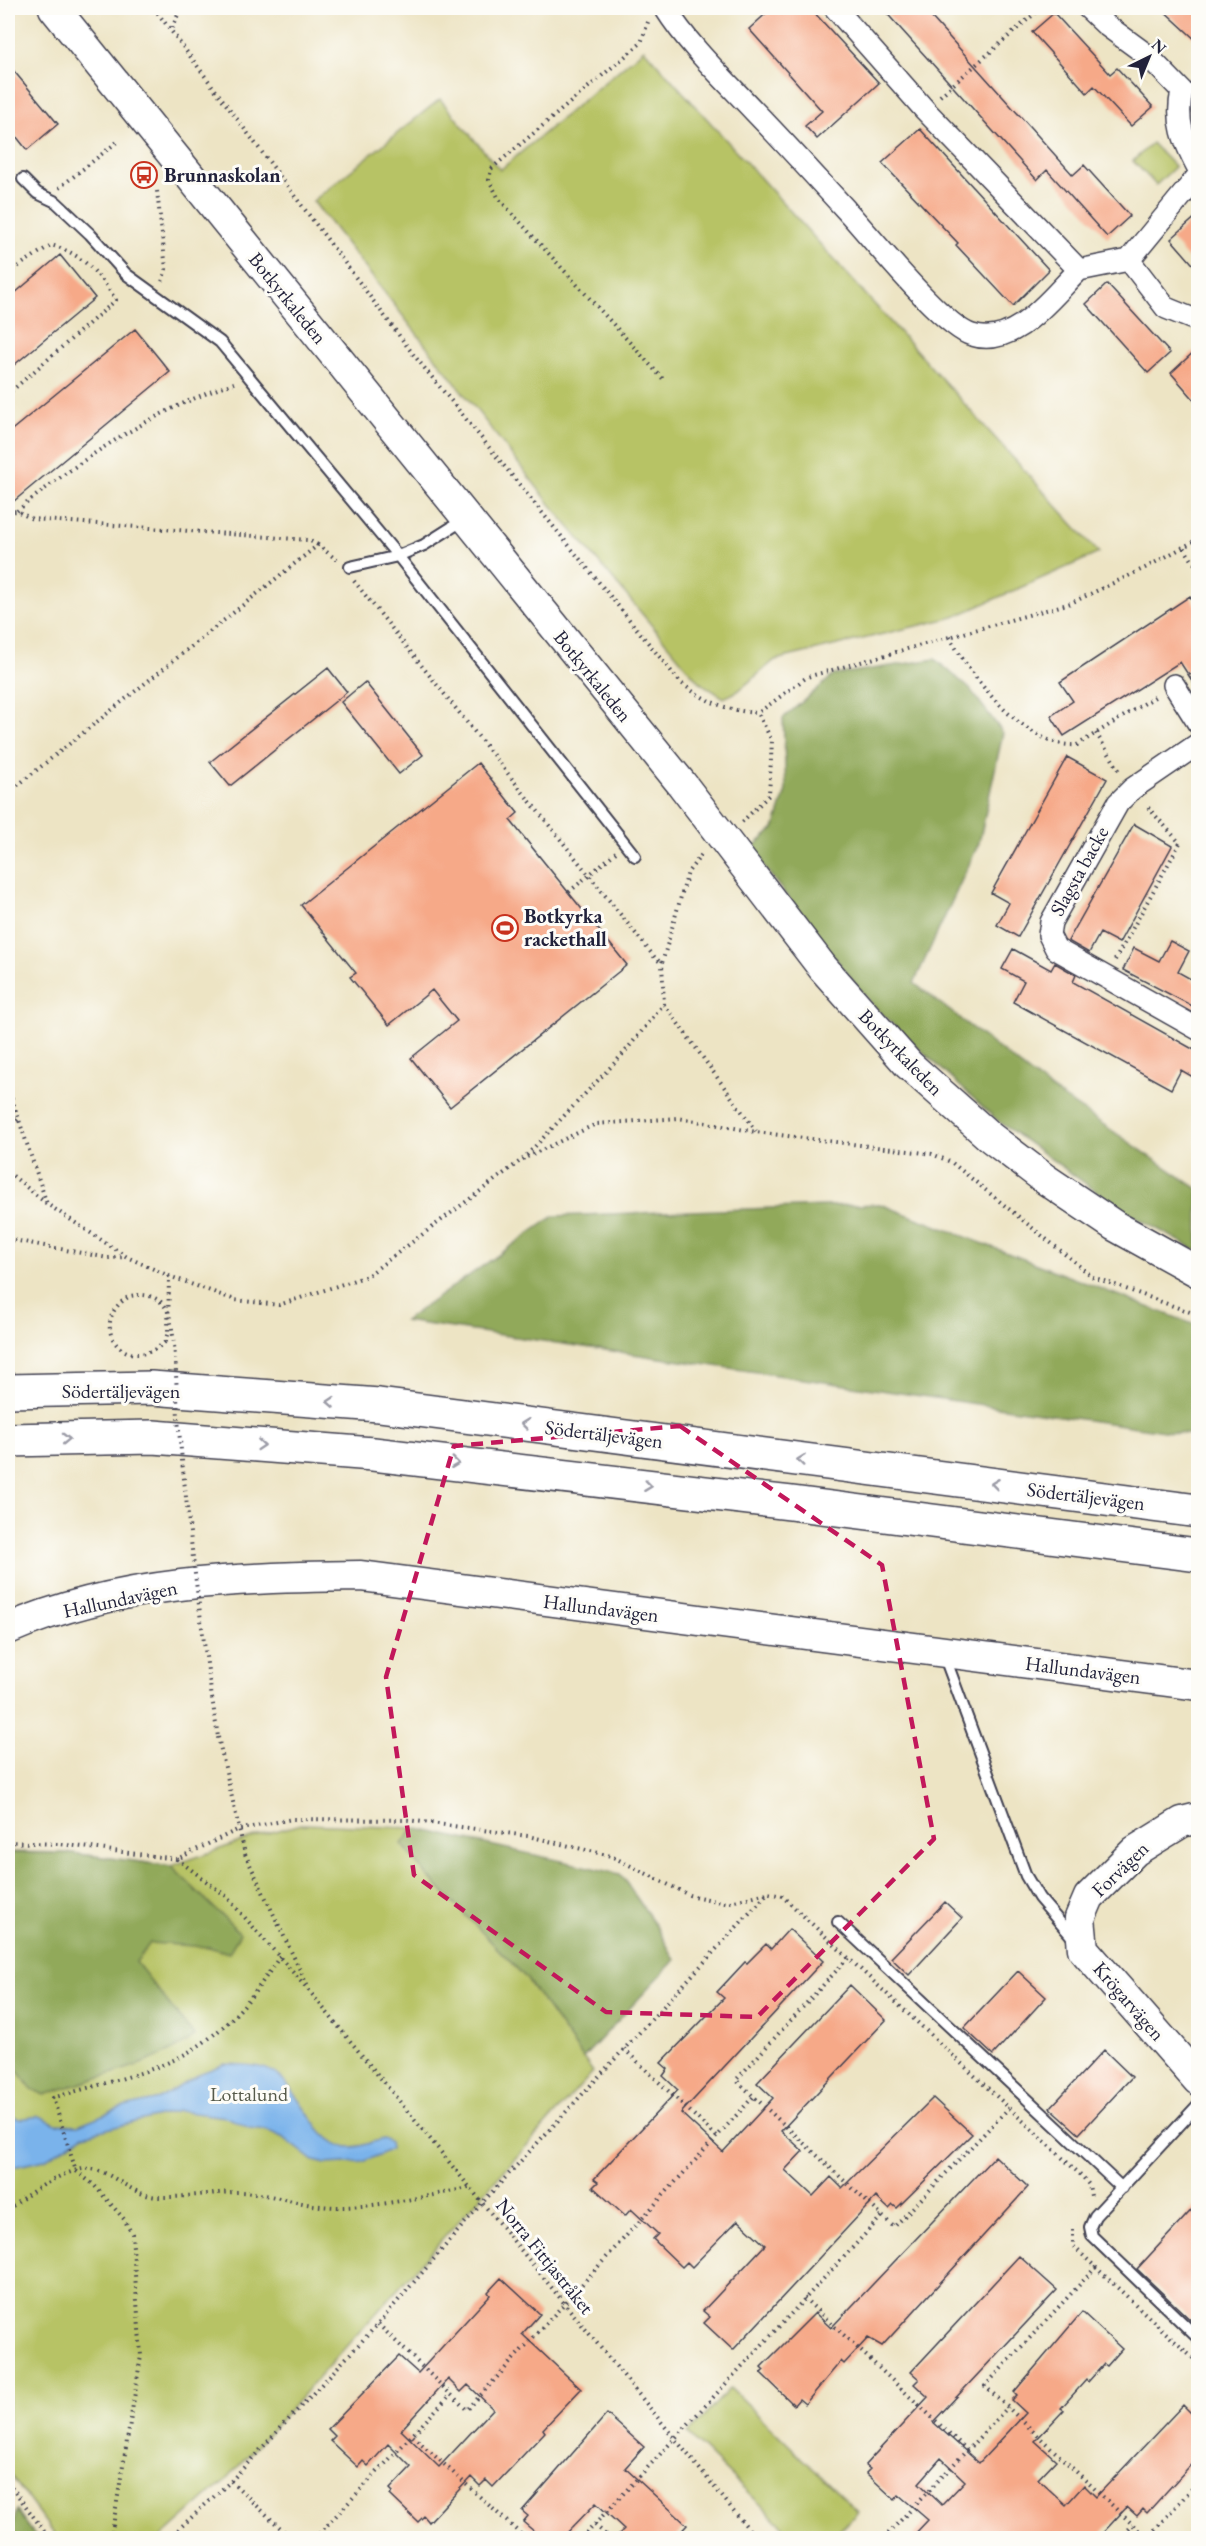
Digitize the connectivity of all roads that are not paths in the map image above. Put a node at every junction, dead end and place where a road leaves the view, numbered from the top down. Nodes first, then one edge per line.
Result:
1 (835, 8) edge
2 (1088, 8) edge
3 (61, 10) edge
4 (658, 12) edge
5 (1190, 93) edge
6 (1198, 168) edge
7 (1198, 176) edge
8 (23, 179) dead end
9 (1129, 260) junction
10 (1079, 270) junction
11 (1198, 321) edge
12 (465, 519) junction
13 (398, 556) junction
14 (348, 568) road end
15 (1174, 685) road end
16 (1198, 723) edge
17 (1198, 744) edge
18 (635, 856) dead end
19 (1198, 1029) edge
20 (1198, 1272) edge
21 (8, 1391) edge
22 (8, 1440) edge
23 (1198, 1511) edge
24 (1198, 1555) edge
25 (8, 1629) edge
26 (943, 1652) junction
27 (1198, 1685) edge
28 (1198, 1818) edge
29 (838, 1922) dead end
30 (1083, 1949) junction
31 (1198, 2080) edge
32 (1198, 2105) edge
33 (1122, 2188) junction
34 (1198, 2338) edge

1 - 10 street
2 - 5 street
3 - 12 main road, Botkyrkaleden
4 - 10 street
5 - 6 street
7 - 9 street
8 - 13 lane
9 - 10 street
9 - 11 street
12 - 13 lane
12 - 20 main road, Botkyrkaleden
13 - 14 lane
13 - 18 lane
15 - 16 street
17 - 19 street, Slagsta backe
23 -> 21 highway, Södertäljevägen
22 -> 24 highway
25 - 26 main road, Hallundavägen
26 - 27 main road, Hallundavägen
26 - 30 lane
28 - 30 main road, Forvägen
29 - 33 lane
30 - 31 main road, Krögarvägen
32 - 33 lane
33 - 34 lane

